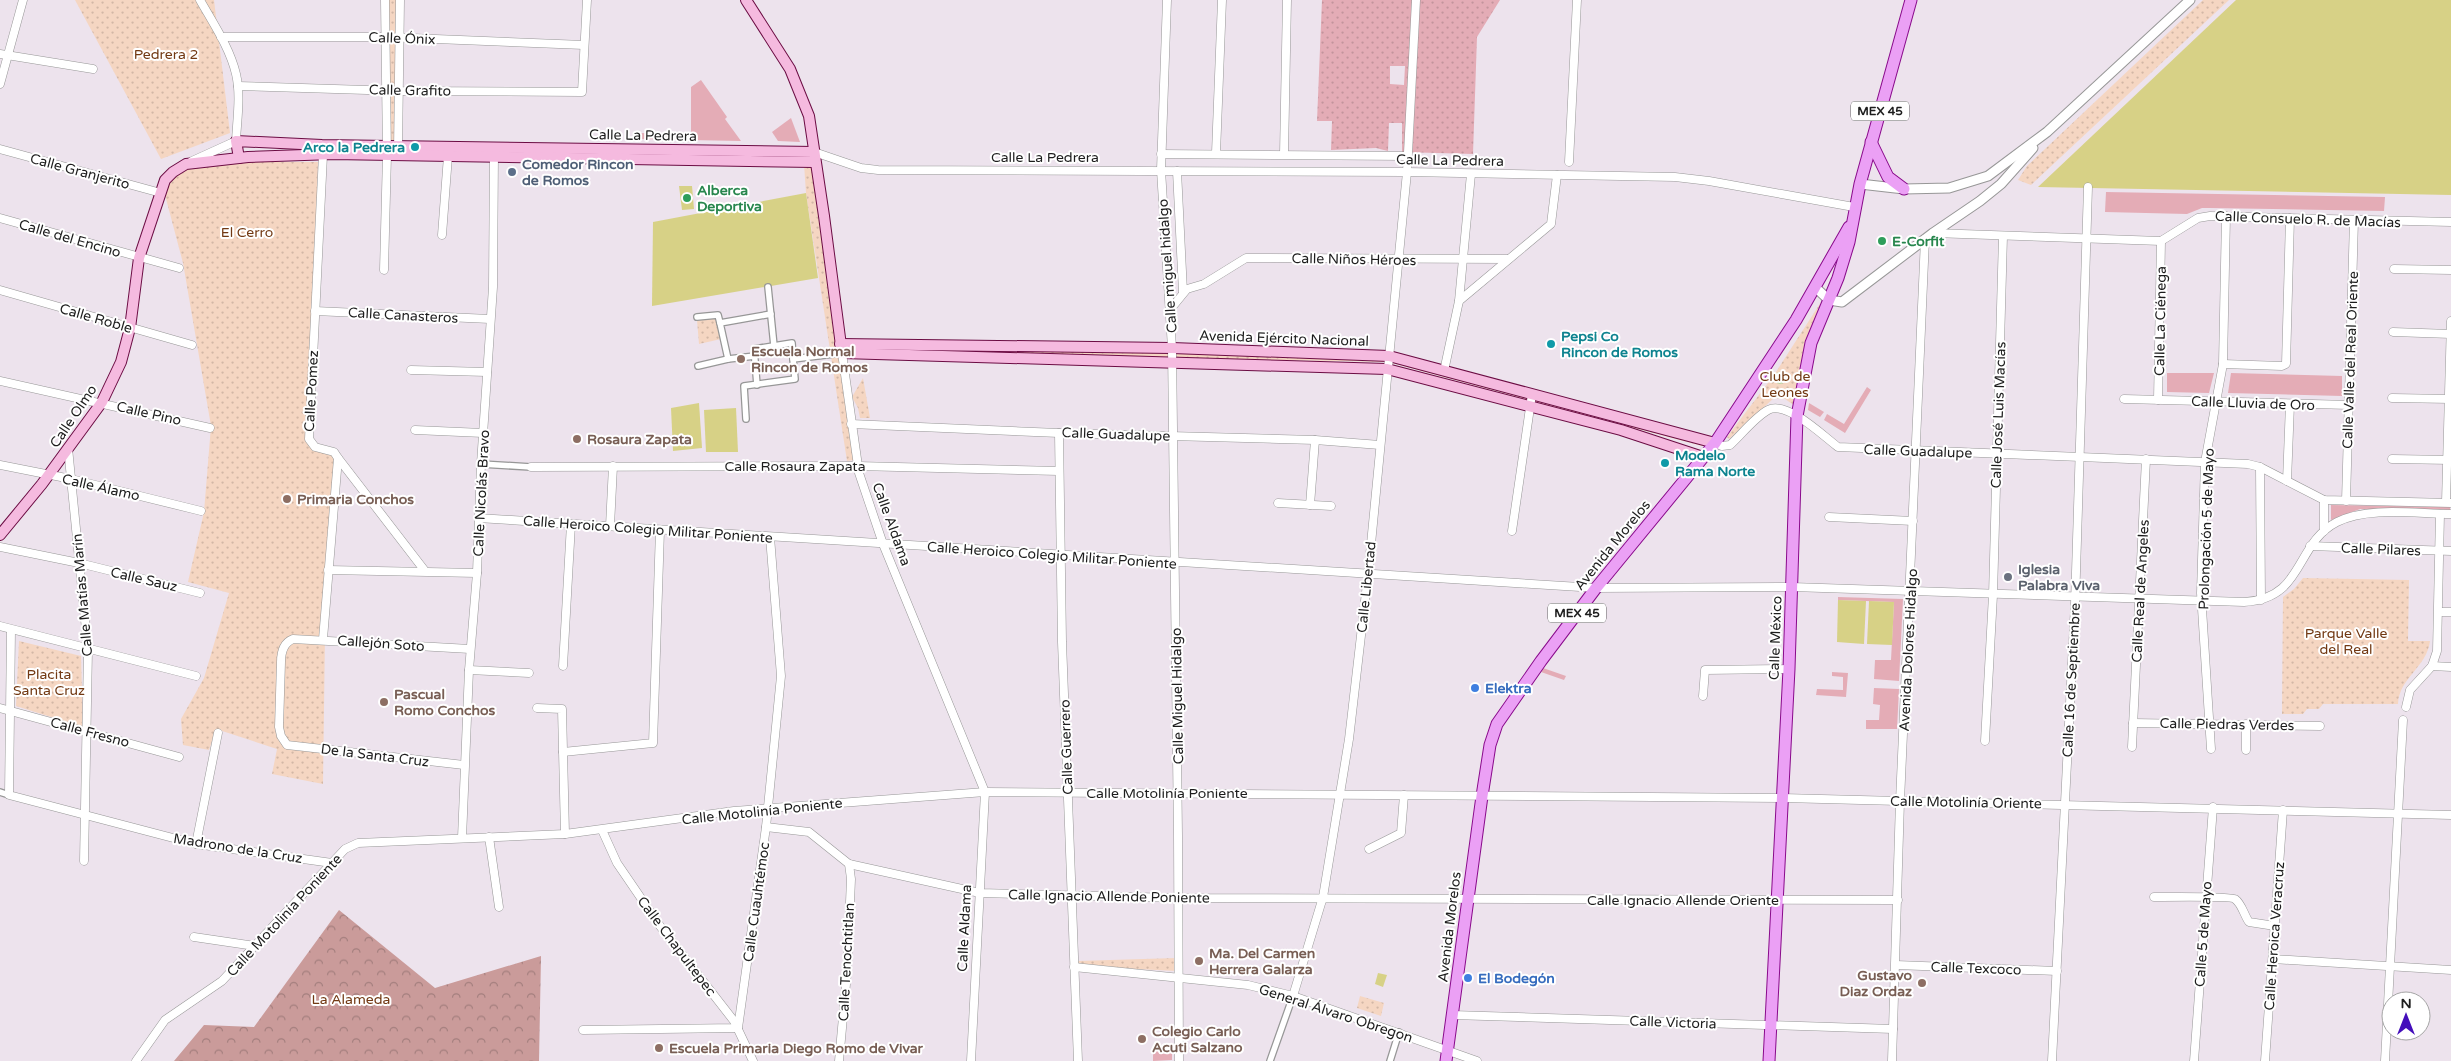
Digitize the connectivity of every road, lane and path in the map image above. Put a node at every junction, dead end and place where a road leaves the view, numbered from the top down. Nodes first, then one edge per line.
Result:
1 (23, 0) edge
2 (200, 0) edge
3 (385, 0) edge
4 (400, 0) edge
5 (587, 0) edge
6 (746, 0) edge
7 (1167, 0) edge
8 (1222, 0) edge
9 (1287, 0) edge
10 (1416, 0) edge
11 (1577, 0) edge
12 (1911, 0) edge
13 (2190, 0) edge
14 (221, 37) junction
15 (386, 37) junction
16 (400, 38) junction
17 (584, 45) junction
18 (4, 55) edge
19 (93, 69) dead end
20 (0, 84) edge
21 (238, 86) junction
22 (387, 90) junction
23 (399, 91) junction
24 (2047, 132) junction
25 (236, 141) junction
26 (1871, 142) junction
27 (0, 149) edge
28 (393, 151) junction
29 (494, 152) junction
30 (1216, 153) junction
31 (1161, 154) junction
32 (1284, 154) junction
33 (323, 155) junction
34 (448, 156) junction
35 (1407, 156) junction
36 (814, 157) junction
37 (239, 158) junction
38 (1569, 162) dead end
39 (186, 164) junction
40 (1161, 170) junction
41 (1177, 171) junction
42 (1407, 172) junction
43 (1472, 174) junction
44 (1557, 176) junction
45 (1860, 184) junction
46 (2088, 187) dead end
47 (1904, 189) junction
48 (161, 193) junction
49 (1854, 207) junction
50 (2226, 216) junction
51 (0, 218) edge
52 (2290, 218) junction
53 (2354, 220) junction
54 (2451, 222) edge
55 (1851, 223) junction
56 (1164, 224) junction
57 (1180, 227) junction
58 (442, 235) dead end
59 (1929, 236) junction
60 (2003, 236) junction
61 (2088, 239) junction
62 (2162, 241) junction
63 (139, 258) junction
64 (1398, 258) junction
65 (1508, 259) junction
66 (1463, 260) junction
67 (179, 268) dead end
68 (2394, 269) dead end
69 (384, 270) dead end
70 (2451, 270) edge
71 (768, 287) dead end
72 (1816, 288) junction
73 (0, 290) edge
74 (1183, 292) junction
75 (1829, 300) junction
76 (1459, 301) junction
77 (315, 310) junction
78 (1169, 311) junction
79 (771, 314) junction
80 (697, 317) dead end
81 (490, 319) junction
82 (2451, 320) edge
83 (720, 323) junction
84 (130, 328) junction
85 (2394, 332) dead end
86 (2451, 334) edge
87 (192, 345) dead end
88 (774, 346) junction
89 (841, 348) junction
90 (1172, 348) junction
91 (755, 356) junction
92 (1389, 356) junction
93 (728, 359) junction
94 (793, 359) junction
95 (1172, 361) junction
96 (2223, 364) junction
97 (698, 366) dead end
98 (1387, 369) junction
99 (410, 370) dead end
100 (1444, 370) junction
101 (487, 372) junction
102 (0, 381) edge
103 (757, 385) junction
104 (1532, 394) junction
105 (2392, 398) dead end
106 (2124, 399) dead end
107 (2158, 400) junction
108 (2450, 400) edge
109 (2216, 401) junction
110 (102, 402) junction
111 (2290, 404) junction
112 (2349, 405) junction
113 (1530, 407) junction
114 (1797, 416) junction
115 (746, 419) dead end
116 (1624, 419) junction
117 (851, 424) junction
118 (210, 428) dead end
119 (415, 430) dead end
120 (1620, 430) junction
121 (483, 433) junction
122 (1059, 433) junction
123 (1172, 436) junction
124 (1315, 440) junction
125 (1714, 443) junction
126 (1380, 445) junction
127 (68, 448) junction
128 (1916, 452) junction
129 (1997, 453) junction
130 (1703, 457) junction
131 (2080, 457) junction
132 (338, 458) junction
133 (2146, 459) junction
134 (2392, 459) dead end
135 (2449, 460) edge
136 (2205, 462) junction
137 (481, 464) junction
138 (0, 465) edge
139 (613, 466) junction
140 (857, 466) junction
141 (531, 467) joint
142 (2260, 467) junction
143 (1058, 471) junction
144 (48, 476) junction
145 (71, 479) junction
146 (2287, 481) junction
147 (2324, 500) junction
148 (2346, 501) junction
149 (1278, 503) dead end
150 (2448, 503) edge
151 (1310, 505) junction
152 (1331, 506) dead end
153 (201, 511) dead end
154 (2440, 514) junction
155 (2451, 514) edge
156 (1829, 517) dead end
157 (478, 518) junction
158 (1914, 521) junction
159 (570, 524) junction
160 (610, 526) junction
161 (660, 530) junction
162 (1512, 531) dead end
163 (2324, 531) junction
164 (0, 535) edge
165 (770, 537) junction
166 (883, 544) junction
167 (2310, 546) junction
168 (0, 547) edge
169 (2441, 551) junction
170 (2451, 551) edge
171 (1062, 555) junction
172 (1176, 562) junction
173 (80, 563) junction
174 (328, 570) junction
175 (425, 571) junction
176 (477, 573) junction
177 (1368, 575) junction
178 (1792, 587) junction
179 (1596, 588) junction
180 (1911, 592) junction
181 (200, 593) dead end
182 (1993, 595) junction
183 (2076, 596) junction
184 (2140, 598) junction
185 (2261, 600) junction
186 (2202, 601) junction
187 (2439, 612) junction
188 (2451, 612) edge
189 (0, 626) edge
190 (11, 630) junction
191 (323, 639) junction
192 (470, 649) junction
193 (88, 650) junction
194 (563, 666) dead end
195 (2432, 666) junction
196 (2451, 666) edge
197 (1789, 669) junction
198 (468, 670) junction
199 (529, 673) dead end
200 (196, 676) dead end
201 (1703, 696) dead end
202 (2406, 706) dead end
203 (0, 708) edge
204 (537, 708) dead end
205 (11, 710) junction
206 (2403, 720) dead end
207 (2134, 722) junction
208 (2212, 724) junction
209 (2246, 724) junction
210 (2320, 726) dead end
211 (87, 731) junction
212 (218, 733) dead end
213 (1985, 741) dead end
214 (287, 745) joint
215 (2132, 747) dead end
216 (2212, 749) dead end
217 (2246, 750) dead end
218 (563, 752) junction
219 (179, 757) dead end
220 (464, 765) junction
221 (0, 792) edge
222 (985, 792) junction
223 (1068, 792) junction
224 (1178, 792) junction
225 (1339, 794) junction
226 (9, 795) junction
227 (1404, 795) junction
228 (1482, 796) junction
229 (1783, 798) junction
230 (1900, 801) junction
231 (2065, 804) junction
232 (2213, 807) junction
233 (766, 809) junction
234 (2283, 810) junction
235 (2400, 814) junction
236 (86, 815) junction
237 (2451, 815) edge
238 (766, 827) junction
239 (602, 830) junction
240 (564, 834) junction
241 (489, 837) junction
242 (462, 838) junction
243 (196, 844) junction
244 (1369, 850) dead end
245 (84, 861) dead end
246 (332, 863) junction
247 (849, 864) junction
248 (980, 893) junction
249 (1072, 896) junction
250 (1323, 897) junction
251 (2154, 897) dead end
252 (1178, 898) junction
253 (2205, 898) junction
254 (1467, 899) junction
255 (1778, 900) junction
256 (1898, 900) junction
257 (499, 907) dead end
258 (2274, 926) junction
259 (194, 937) dead end
260 (255, 946) junction
261 (2272, 959) junction
262 (1896, 965) junction
263 (1074, 966) junction
264 (2390, 966) junction
265 (2451, 970) edge
266 (2056, 971) junction
267 (1180, 976) junction
268 (1293, 996) junction
269 (1452, 1015) junction
270 (1771, 1025) junction
271 (738, 1028) junction
272 (1893, 1029) junction
273 (584, 1030) dead end
274 (1399, 1032) junction
275 (1447, 1055) edge
276 (136, 1061) edge
277 (753, 1061) edge
278 (840, 1061) edge
279 (971, 1061) edge
280 (1078, 1061) edge
281 (1179, 1061) edge
282 (1270, 1061) edge
283 (1390, 1061) edge
284 (1477, 1061) edge
285 (1769, 1061) edge
286 (1892, 1061) edge
287 (2052, 1061) edge
288 (2194, 1061) edge
289 (2265, 1061) edge
290 (2385, 1061) edge

1 - 18 street
2 - 14 street
3 - 15 street
4 - 16 street
5 - 17 street
6 - 36 main road, Calle Aldama
7 - 31 street, Calle miguel hidalgo
8 - 30 street
9 - 32 street
10 - 35 street, Calle Libertad
11 - 38 street
12 - 26 main road, MEX 45
13 - 24 street
14 - 15 street, Calle Ónix
14 - 21 street
15 - 16 street, Calle Ónix
15 - 22 street
16 - 17 street, Calle Ónix
16 - 23 street
17 - 23 street, Calle Grafito
18 - 19 street
18 - 20 street
21 - 22 street, Calle Grafito
21 - 25 street
22 - 23 street, Calle Grafito
22 - 28 street
23 - 28 street
24 - 47 street
24 - 59 street
25 - 28 main road, Calle La Pedrera
25 - 37 main road
25 - 39 street
26 - 45 main road, MEX 45
26 - 47 main road
27 - 48 street, Calle Granjerito
28 - 29 main road, Calle La Pedrera
28 - 33 main road, Calle La Pedrera
28 - 34 main road, Calle La Pedrera
28 - 69 street
29 - 34 main road, Calle La Pedrera
29 - 36 main road, Calle La Pedrera
29 - 81 street, Calle Nicolás Bravo
30 - 31 street
30 - 32 street
31 - 40 street, Calle miguel hidalgo
32 - 35 street
33 - 37 main road, Calle La Pedrera
33 - 77 street, Calle Pomez
34 - 58 street
35 - 42 street, Calle Libertad
36 - 40 street, Calle La Pedrera
36 - 89 main road, Calle Aldama
37 - 39 main road, Calle La Pedrera
39 - 48 main road, Calle Olmo
40 - 41 street, Calle La Pedrera
40 - 56 street, Calle miguel hidalgo
41 - 42 street, Calle La Pedrera
41 - 57 street
42 - 43 street, Calle La Pedrera
42 - 64 street, Calle Libertad
43 - 44 street, Calle La Pedrera
43 - 66 street
44 - 49 street, Calle La Pedrera
44 - 65 street
45 - 47 street
45 - 49 main road, MEX 45
46 - 61 street, Calle 16 de Septiembre
48 - 63 main road, Calle Olmo
49 - 55 main road, MEX 45
50 - 52 street, Calle Consuelo R. de Macías
50 - 62 street, Calle Consuelo R. de Macías
50 - 96 street, Prolongación 5 de Mayo
51 - 63 street, Calle del Encino
52 - 53 street, Calle Consuelo R. de Macías
52 - 96 street
53 - 54 street, Calle Consuelo R. de Macías
53 - 112 street, Calle Valle del Real Oriente
55 - 72 main road, Avenida Morelos / MEX 45
55 - 75 main road, Calle México / MEX 45
56 - 57 street
56 - 78 street, Calle miguel hidalgo
57 - 74 street
59 - 60 street
59 - 75 street
59 - 128 street, Avenida Dolores Hidalgo
60 - 61 street
60 - 129 street, Calle José Luis Macías
61 - 62 street
61 - 131 street, Calle 16 de Septiembre
62 - 107 street, Calle La Ciénega
63 - 67 street, Calle del Encino
63 - 84 main road, Calle Olmo
64 - 66 street, Calle Niños Héroes
64 - 74 street, Calle Niños Héroes
64 - 92 street, Calle Libertad
65 - 66 street, Calle Niños Héroes
65 - 76 street
66 - 76 street
68 - 70 street
71 - 79 street
72 - 75 street
72 - 125 main road, Avenida Morelos / MEX 45
73 - 84 street, Calle Roble
74 - 78 street
75 - 114 main road, Calle México / MEX 45
76 - 100 street
77 - 81 street, Calle Canasteros
77 - 132 street, Calle Pomez
78 - 90 street, Calle miguel hidalgo
79 - 83 street
79 - 88 street
80 - 83 street
81 - 101 street, Calle Nicolás Bravo
82 - 86 street
83 - 93 street
84 - 87 street, Calle Roble
84 - 110 main road, Calle Olmo
85 - 86 street
86 - 108 street
88 - 91 street
88 - 94 street
89 - 90 main road, Avenida Ejército Nacional
89 - 94 street
89 - 95 main road, Avenida Ejército Nacional
89 - 117 street, Calle Aldama
90 - 92 main road, Avenida Ejército Nacional
90 - 95 street, Calle miguel hidalgo
91 - 93 street
91 - 103 street
92 - 98 street, Calle Libertad
92 - 100 main road, Avenida Ejército Nacional
93 - 97 street
94 - 103 street
95 - 98 main road, Avenida Ejército Nacional
95 - 123 street, Calle Miguel Hidalgo
96 - 109 street, Prolongación 5 de Mayo
98 - 113 main road, Avenida Ejército Nacional
98 - 126 street, Calle Libertad
99 - 101 street
100 - 104 main road, Avenida Ejército Nacional
101 - 121 street, Calle Nicolás Bravo
102 - 110 street, Calle Pino
103 - 115 street
104 - 113 street
104 - 116 main road, Avenida Ejército Nacional
105 - 108 street
106 - 107 street, Calle Lluvia de Oro
107 - 109 street, Calle Lluvia de Oro
108 - 135 street
109 - 111 street, Calle Lluvia de Oro
109 - 136 street, Prolongación 5 de Mayo
110 - 118 street, Calle Pino
110 - 127 main road, Calle Olmo
111 - 112 street, Calle Lluvia de Oro
111 - 146 street
112 - 148 street, Calle Valle del Real Oriente
113 - 120 main road, Avenida Ejército Nacional
113 - 162 street
114 - 125 street, Calle Guadalupe
114 - 128 street, Calle Guadalupe
114 - 178 main road, Calle México / MEX 45
116 - 120 main road
116 - 125 main road, Avenida Ejército Nacional
117 - 122 street, Calle Guadalupe
117 - 140 street, Calle Aldama
119 - 121 street
120 - 130 main road, Avenida Ejército Nacional
121 - 137 street, Calle Nicolás Bravo
122 - 123 street, Calle Guadalupe
122 - 143 street, Calle Guerrero
123 - 124 street, Calle Guadalupe
123 - 172 street, Calle Miguel Hidalgo
124 - 126 street, Calle Guadalupe
124 - 151 street
125 - 130 main road, Avenida Morelos / MEX 45
126 - 177 street, Calle Libertad
127 - 144 main road, Calle Olmo
127 - 145 street, Calle Matías Marín
128 - 129 street, Calle Guadalupe
128 - 158 street, Avenida Dolores Hidalgo
129 - 131 street, Calle Guadalupe
129 - 182 street, Calle José Luis Macías
130 - 179 main road, Avenida Morelos / MEX 45
131 - 133 street, Calle Guadalupe
131 - 183 street, Calle 16 de Septiembre
132 - 174 street
132 - 175 street
133 - 136 street, Calle Guadalupe
133 - 184 street, Calle Real de Angeles
134 - 135 street
135 - 150 street
136 - 142 street, Calle Guadalupe
136 - 186 street, Prolongación 5 de Mayo
137 - 141 street
137 - 157 street, Calle Nicolás Bravo
138 - 144 street, Calle Álamo
139 - 140 street, Calle Rosaura Zapata
139 - 141 street, Calle Rosaura Zapata
139 - 160 street
140 - 143 street, Calle Rosaura Zapata
140 - 166 street, Calle Aldama
142 - 146 street, Calle Guadalupe
142 - 185 street
143 - 171 street, Calle Guerrero
144 - 145 street, Calle Álamo
144 - 164 main road, Calle Olmo
145 - 153 street, Calle Álamo
145 - 173 street, Calle Matías Marín
146 - 147 street, Calle Guadalupe
147 - 148 street
147 - 163 street
148 - 150 street
149 - 151 street
151 - 152 street
154 - 155 street
154 - 163 street
154 - 169 street
156 - 158 street
157 - 159 street, Calle Heroico Colegio Militar Poniente
157 - 176 street, Calle Nicolás Bravo
158 - 180 street, Avenida Dolores Hidalgo
159 - 160 street, Calle Heroico Colegio Militar Poniente
159 - 194 street
160 - 161 street, Calle Heroico Colegio Militar Poniente
161 - 165 street, Calle Heroico Colegio Militar Poniente
161 - 218 street
163 - 167 street
165 - 166 street, Calle Heroico Colegio Militar Poniente
165 - 233 street, Calle Cuauhtémoc
166 - 171 street, Calle Heroico Colegio Militar Poniente
166 - 222 street, Calle Aldama
167 - 169 street, Calle Pilares
167 - 185 street
168 - 173 street, Calle Sauz
169 - 170 street, Calle Pilares
169 - 187 street
171 - 172 street, Calle Heroico Colegio Militar Poniente
171 - 223 street, Calle Guerrero
172 - 177 street, Calle Heroico Colegio Militar Poniente
172 - 224 street, Calle Miguel Hidalgo
173 - 181 street, Calle Sauz
173 - 193 street, Calle Matías Marín
174 - 175 street
174 - 191 street
175 - 176 street
176 - 192 street, Calle Nicolás Bravo
177 - 179 street, Calle Heroico Colegio Militar Poniente
177 - 225 street, Calle Libertad
178 - 179 street, Calle Heroico Colegio Militar Poniente
178 - 180 street, Calle Heroico Colegio Militar Poniente
178 - 197 main road, Calle México / MEX 45
179 - 228 main road, Avenida Morelos / MEX 45
180 - 182 street, Calle Heroico Colegio Militar Poniente
180 - 230 street, Avenida Dolores Hidalgo
182 - 183 street, Calle Heroico Colegio Militar Poniente
182 - 213 street, Calle José Luis Macías
183 - 184 street, Calle Heroico Colegio Militar Poniente
183 - 231 street, Calle 16 de Septiembre
184 - 186 street, Calle Heroico Colegio Militar Poniente
184 - 207 street, Calle Real de Angeles
185 - 186 street, Calle Heroico Colegio Militar Poniente
186 - 208 street, Prolongación 5 de Mayo
187 - 188 street
187 - 195 street
189 - 190 street
190 - 193 street
190 - 205 street
191 - 192 street, Callejón Soto
191 - 214 street, Callejón Soto
192 - 198 street, Calle Nicolás Bravo
193 - 200 street
193 - 211 street, Calle Matías Marín
195 - 196 street
195 - 202 street
197 - 201 street
197 - 229 main road, Calle México / MEX 45
198 - 199 street
198 - 220 street, Calle Nicolás Bravo
203 - 205 street, Calle Fresno
204 - 218 street
205 - 211 street, Calle Fresno
205 - 226 street
206 - 235 street
207 - 208 street, Calle Piedras Verdes
207 - 215 street, Calle Real de Angeles
208 - 209 street, Calle Piedras Verdes
208 - 216 street, Prolongación 5 de Mayo
209 - 210 street, Calle Piedras Verdes
209 - 217 street
211 - 219 street, Calle Fresno
211 - 236 street, Calle Matías Marín
212 - 243 street
214 - 220 street, De la Santa Cruz
218 - 240 street
220 - 242 street, Calle Nicolás Bravo
221 - 226 street
222 - 223 street, Calle Motolinía Poniente
222 - 233 street, Calle Motolinía Poniente
222 - 248 street, Calle Aldama
223 - 224 street, Calle Motolinía Poniente
223 - 249 street, Calle Guerrero
224 - 225 street, Calle Motolinía Poniente
224 - 252 street, Calle Miguel Hidalgo
225 - 227 street, Calle Motolinía Poniente
225 - 250 street, Calle Libertad
226 - 236 street, Madrono de la Cruz
227 - 228 street, Calle Motolinía Poniente
227 - 244 street
228 - 229 street, Calle Motolinía Oriente
228 - 254 main road, Avenida Morelos / MEX 45
229 - 230 street, Calle Motolinía Oriente
229 - 255 main road, Calle México / MEX 45
230 - 231 street, Calle Motolinía Oriente
230 - 256 street, Avenida Dolores Hidalgo
231 - 232 street, Calle Motolinía Oriente
231 - 266 street, Calle 16 de Septiembre
232 - 234 street, Calle Motolinía Oriente
232 - 253 street, Calle 5 de Mayo
233 - 238 street, Calle Cuauhtémoc
233 - 239 street, Calle Motolinía Poniente
234 - 235 street, Calle Motolinía Oriente
234 - 258 street, Calle Heroica Veracruz
235 - 237 street, Calle Motolinía Oriente
235 - 264 street
236 - 243 street, Madrono de la Cruz
236 - 245 street, Calle Matías Marín
238 - 247 street, Calle Ignacio Allende Poniente
238 - 271 street, Calle Cuauhtémoc
239 - 240 street, Calle Motolinía Poniente
239 - 271 street, Calle Chapultepec
240 - 241 street, Calle Motolinía Poniente
241 - 242 street, Calle Motolinía Poniente
241 - 257 street
242 - 246 street, Calle Motolinía Poniente
243 - 246 street, Madrono de la Cruz
246 - 260 street, Calle Motolinía Poniente
247 - 248 street, Calle Ignacio Allende Poniente
247 - 278 street, Calle Tenochtitlan
248 - 249 street, Calle Ignacio Allende Poniente
248 - 279 street, Calle Aldama
249 - 252 street, Calle Ignacio Allende Poniente
249 - 263 street, Calle Guerrero
250 - 252 street, Calle Ignacio Allende Poniente
250 - 254 street, Calle Ignacio Allende Poniente
250 - 268 street, Calle Libertad
251 - 253 street
252 - 267 street, Calle Miguel Hidalgo
253 - 258 street
253 - 288 street, Calle 5 de Mayo
254 - 255 street, Calle Ignacio Allende Oriente
254 - 269 main road, Avenida Morelos / MEX 45
255 - 256 street, Calle Ignacio Allende Oriente
255 - 270 main road, Calle México / MEX 45
256 - 262 street, Avenida Dolores Hidalgo
258 - 261 street, Calle Heroica Veracruz
259 - 260 street
260 - 276 street, Calle Motolinía Poniente
261 - 264 street
261 - 289 street, Calle Heroica Veracruz
262 - 266 street, Calle Texcoco
262 - 272 street, Avenida Dolores Hidalgo
263 - 267 street, General Álvaro Obregon
263 - 280 street, Calle Guerrero
264 - 265 street
264 - 290 street
266 - 287 street, Calle 16 de Septiembre
267 - 268 street, General Álvaro Obregon
267 - 281 street, Calle Miguel Hidalgo
268 - 274 street, General Álvaro Obregon
268 - 282 street
269 - 270 street, Calle Victoria
269 - 275 main road, Avenida Morelos / MEX 45
270 - 272 street, Calle Victoria
270 - 285 main road, Calle México / MEX 45
271 - 273 street
271 - 277 street, Calle Chapultepec
272 - 286 street, Avenida Dolores Hidalgo
274 - 275 street, General Álvaro Obregon
274 - 283 street
275 - 284 street, General Álvaro Obregon

